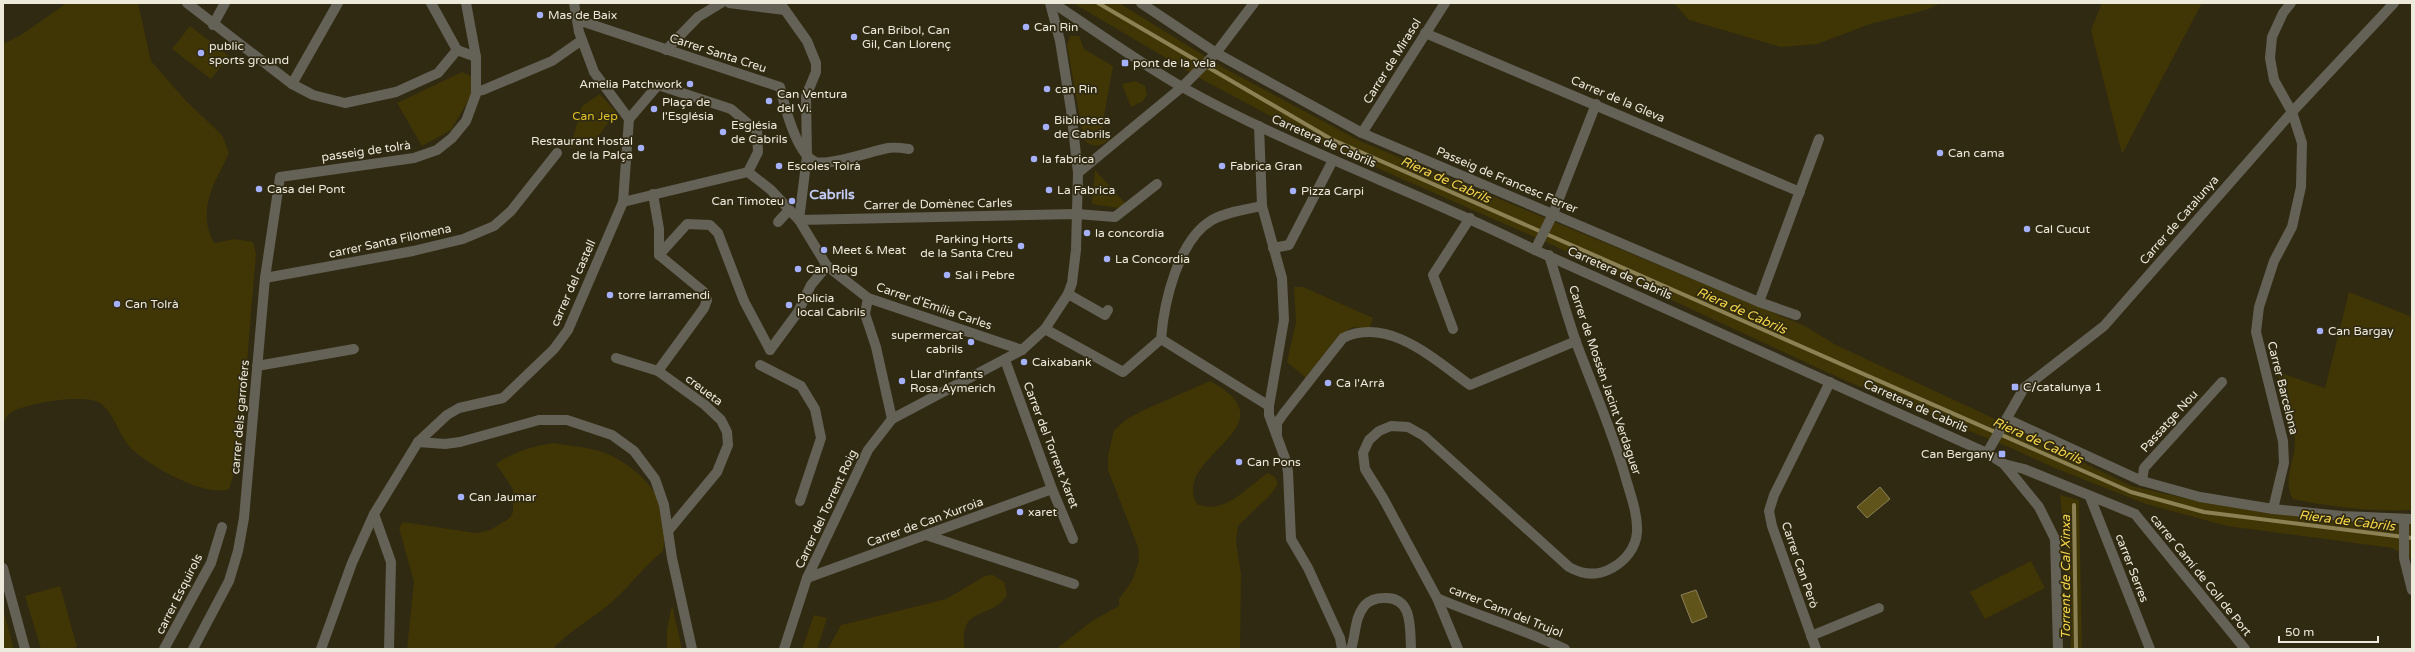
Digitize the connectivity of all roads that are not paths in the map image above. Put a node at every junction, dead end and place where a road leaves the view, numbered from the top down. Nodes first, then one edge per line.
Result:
1 (187, 3) edge
2 (225, 3) edge
3 (338, 3) edge
4 (431, 3) edge
5 (466, 3) edge
6 (574, 3) edge
7 (721, 3) edge
8 (729, 3) edge
9 (1050, 3) edge
10 (1053, 3) edge
11 (1141, 3) edge
12 (1254, 3) edge
13 (1445, 3) edge
14 (2291, 3) edge
15 (2394, 3) edge
16 (782, 6) edge
17 (578, 20) junction
18 (213, 25) junction
19 (1425, 33) junction
20 (582, 40) junction
21 (457, 50) junction
22 (666, 50) junction
23 (1213, 56) junction
24 (476, 57) junction
25 (292, 84) junction
26 (1182, 87) junction
27 (476, 91) junction
28 (1596, 104) junction
29 (2292, 112) junction
30 (629, 119) junction
31 (1259, 126) junction
32 (1362, 133) junction
33 (1819, 139) dead end
34 (909, 149) dead end
35 (557, 153) dead end
36 (807, 156) junction
37 (1076, 160) junction
38 (1333, 160) junction
39 (1088, 164) junction
40 (748, 172) junction
41 (1078, 173) junction
42 (280, 177) joint
43 (1157, 184) dead end
44 (1800, 192) junction
45 (653, 194) junction
46 (623, 202) junction
47 (1262, 206) junction
48 (789, 210) junction
49 (1077, 214) junction
50 (1470, 218) junction
51 (1551, 218) junction
52 (799, 220) junction
53 (778, 222) dead end
54 (1537, 246) junction
55 (1273, 248) junction
56 (659, 255) junction
57 (1549, 255) junction
58 (827, 266) junction
59 (265, 278) junction
60 (1068, 294) junction
61 (868, 298) junction
62 (1759, 302) junction
63 (1108, 310) dead end
64 (1796, 315) dead end
65 (1045, 329) junction
66 (1453, 329) dead end
67 (1161, 339) junction
68 (1576, 341) junction
69 (354, 349) dead end
70 (1022, 350) junction
71 (616, 358) dead end
72 (1005, 360) junction
73 (760, 365) dead end
74 (257, 366) junction
75 (658, 371) junction
76 (1830, 382) junction
77 (2222, 382) dead end
78 (1269, 406) junction
79 (892, 420) junction
80 (2005, 422) junction
81 (1277, 435) junction
82 (418, 442) junction
83 (1987, 452) junction
84 (2004, 464) junction
85 (2142, 482) junction
86 (1052, 489) junction
87 (2090, 497) junction
88 (800, 501) dead end
89 (2273, 508) junction
90 (374, 514) junction
91 (2408, 519) edge
92 (222, 527) dead end
93 (668, 531) junction
94 (926, 535) junction
95 (1073, 539) dead end
96 (3, 568) edge
97 (807, 578) junction
98 (1074, 584) dead end
99 (2412, 590) edge
100 (1437, 598) junction
101 (1879, 608) dead end
102 (1811, 636) junction
103 (25, 649) edge
104 (164, 649) edge
105 (193, 649) edge
106 (321, 649) edge
107 (389, 649) edge
108 (692, 649) edge
109 (784, 649) edge
110 (1342, 649) edge
111 (1351, 649) edge
112 (1411, 649) edge
113 (1458, 649) edge
114 (1565, 649) edge
115 (1816, 649) edge
116 (2058, 649) edge
117 (2150, 649) edge
118 (2245, 649) edge

1 - 18 street
2 - 18 street
3 - 25 street
4 - 21 street
5 - 24 street, passeig de tolrà
6 - 17 street
7 - 22 street
8 - 16 street
9 - 37 street, Carrer del Torrent Roig
10 - 26 street, Carretera de Cabrils
11 - 23 street, Passeig de Francesc Ferrer
12 - 23 street
13 - 19 street, Carrer de Mirasol
14 - 29 street, Carrer Barcelona
15 - 29 street, Carrer de Catalunya
16 - 36 street
17 - 20 street
17 - 22 street, Carrer Santa Creu
18 - 25 street
19 - 28 street, Carrer de la Gleva
19 - 32 street, Carrer de Mirasol
20 - 27 street
20 - 30 street
21 - 24 street
21 - 25 street
22 - 36 street, Carrer Santa Creu
23 - 26 street
23 - 32 street, Passeig de Francesc Ferrer
24 - 27 street, passeig de tolrà
26 - 31 street, Carretera de Cabrils
26 - 39 street
27 - 42 street, passeig de tolrà
28 - 44 street, Carrer de la Gleva
28 - 51 street
29 - 80 street, Carrer de Catalunya
29 - 89 street, Carrer Barcelona
30 - 40 street
30 - 46 street, carrer del castell
31 - 38 street, Carretera de Cabrils
31 - 47 street
32 - 51 street, Passeig de Francesc Ferrer
33 - 44 street
34 - 36 street
35 - 59 street, carrer Santa Filomena
36 - 52 street
37 - 39 street
37 - 41 street, Carrer del Torrent Roig
38 - 50 street, Carretera de Cabrils
38 - 55 street
39 - 41 street
40 - 45 street
40 - 48 street, Carrer d'Emília Carles
41 - 49 street, Carrer del Torrent Roig
42 - 59 street, carrer dels garrofers
43 - 49 street, Carrer de Domènec Carles
44 - 62 street
45 - 46 street
45 - 56 street
46 - 82 street, carrer del castell
47 - 55 street
47 - 67 street
48 - 52 street, Carrer d'Emília Carles
48 - 53 street
49 - 52 street, Carrer de Domènec Carles
49 - 60 street, Carrer del Torrent Roig
50 - 54 street, Carretera de Cabrils
50 - 66 street
51 - 54 street
51 - 62 street, Passeig de Francesc Ferrer
52 - 58 street, Carrer d'Emília Carles
54 - 57 street, Carretera de Cabrils
55 - 78 street
56 - 58 street
56 - 75 street
57 - 68 street, Carrer de Mossèn Jacint Verdaguer
57 - 76 street, Carretera de Cabrils
58 - 61 street, Carrer d'Emília Carles
59 - 74 street, carrer dels garrofers
60 - 63 street
60 - 65 street, Carrer del Torrent Roig
61 - 70 street, Carrer d'Emília Carles
61 - 79 street
62 - 64 street, Passeig de Francesc Ferrer
65 - 67 street
65 - 70 street, Carrer del Torrent Roig
67 - 78 street
68 - 81 street
68 - 100 street, Carrer de Mossèn Jacint Verdaguer
69 - 74 street
70 - 72 street, Carrer del Torrent Roig
71 - 75 street, creueta
72 - 79 street, Carrer del Torrent Roig
72 - 86 street, Carrer del Torrent Xaret
73 - 88 street
74 - 105 street, carrer dels garrofers
75 - 93 street, creueta
76 - 83 street, Carretera de Cabrils
76 - 102 street, Carrer Can Però
77 - 85 street, Passatge Nou
78 - 81 street
79 - 97 street, Carrer del Torrent Roig
80 - 83 street, Carrer de Catalunya
80 - 85 street
81 - 110 street
82 - 90 street, carrer del castell
82 - 93 street
83 - 84 street, Carretera de Cabrils
84 - 87 street, carrer Camí de Coll de Port
84 - 116 street, Carretera de Cabrils
85 - 89 street
86 - 94 street, Carrer de Can Xurroia
86 - 95 street, Carrer del Torrent Xaret
87 - 117 street, carrer Serres
87 - 118 street, carrer Camí de Coll de Port
89 - 91 street
90 - 106 street
90 - 107 street
91 - 99 street
92 - 104 street, carrer Esquirols
93 - 108 street
94 - 97 street, Carrer de Can Xurroia
94 - 98 street
96 - 103 street
97 - 109 street, Carrer del Torrent Roig
100 - 113 street, Carrer de Mossèn Jacint Verdaguer
100 - 114 street, carrer Camí del Trujol
101 - 102 street
102 - 115 street, Carrer Can Però
111 - 112 street

